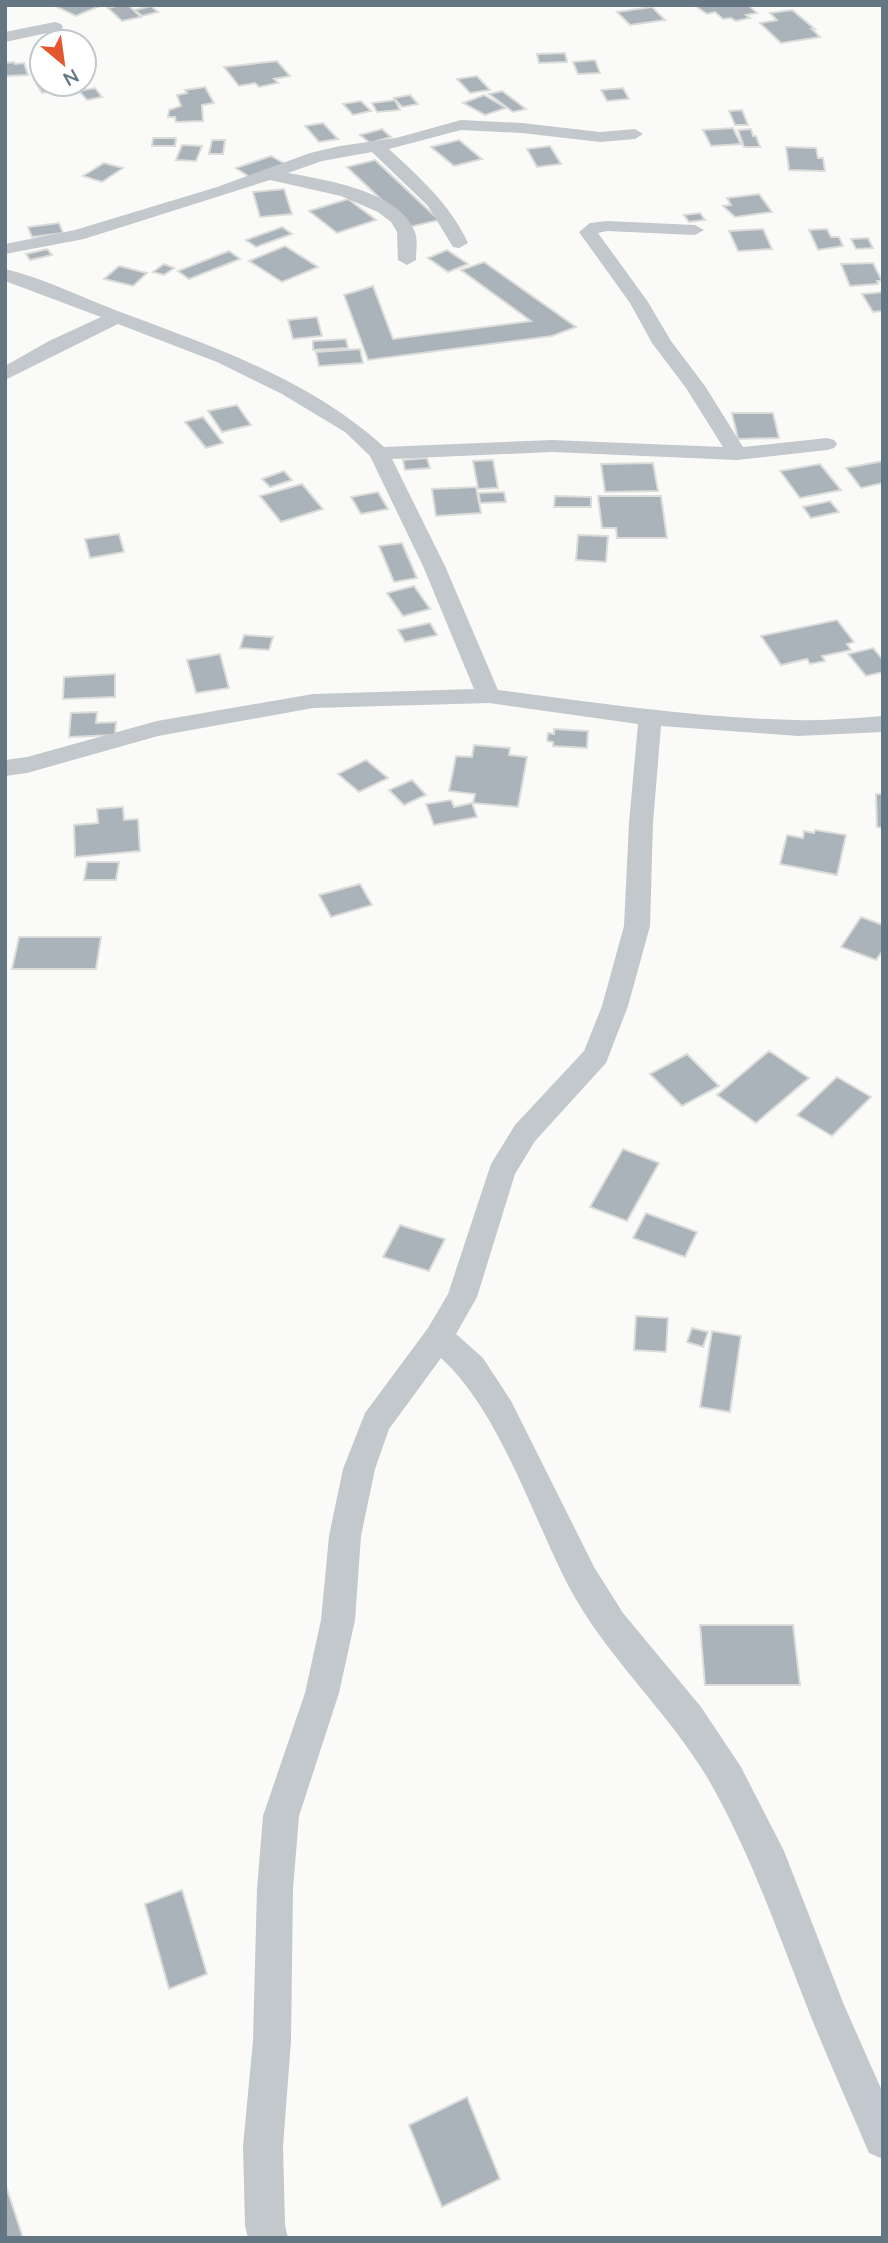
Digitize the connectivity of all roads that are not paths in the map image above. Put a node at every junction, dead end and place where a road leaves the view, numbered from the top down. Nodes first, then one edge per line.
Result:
1 (55, 27) dead end
2 (5, 37) edge
3 (635, 134) dead end
4 (377, 147) junction
5 (271, 175) junction
6 (695, 230) dead end
7 (459, 243) dead end
8 (5, 249) edge
9 (407, 260) dead end
10 (5, 274) edge
11 (118, 317) junction
12 (5, 374) edge
13 (827, 444) dead end
14 (379, 453) junction
15 (737, 454) junction
16 (489, 696) junction
17 (650, 718) junction
18 (883, 724) edge
19 (5, 768) edge
20 (439, 1337) junction
21 (883, 2139) edge
22 (268, 2238) edge

1 - 2 street
3 - 4 street
4 - 5 street
4 - 7 street
5 - 8 street
5 - 9 street
6 - 15 street
10 - 11 street
11 - 12 street
11 - 14 street
13 - 15 street
14 - 15 street
14 - 16 street
16 - 17 street
16 - 19 street
17 - 18 street
17 - 20 street
20 - 21 street
20 - 22 street

